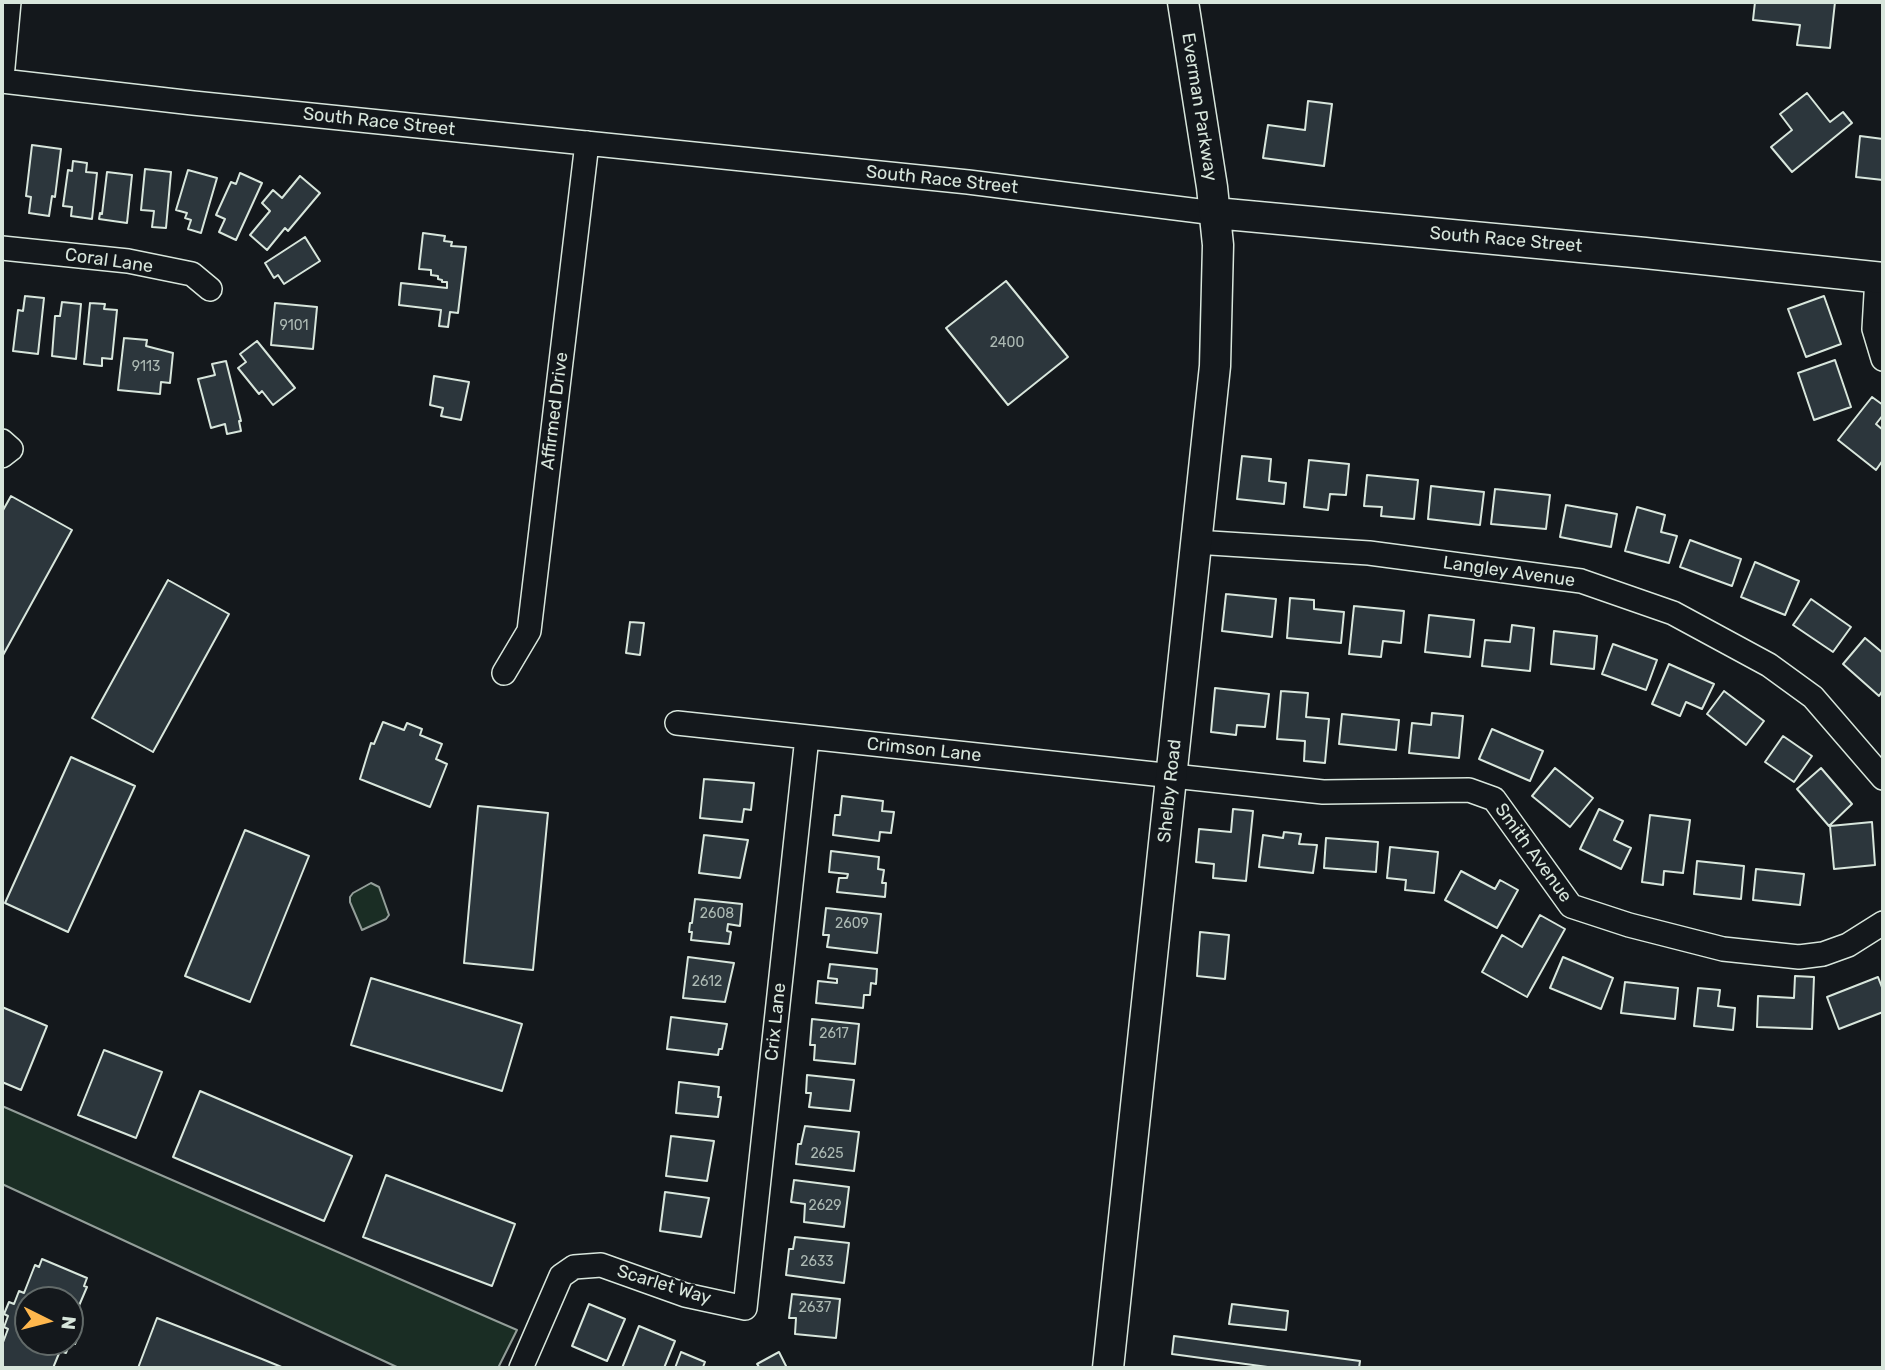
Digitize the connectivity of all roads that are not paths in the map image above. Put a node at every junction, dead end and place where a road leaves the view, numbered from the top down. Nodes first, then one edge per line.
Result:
1 (9, 2) edge
2 (1183, 2) edge
3 (2, 79) edge
4 (587, 143) junction
5 (1215, 213) junction
6 (2, 248) edge
7 (1880, 278) edge
8 (211, 289) dead end
9 (1883, 359) edge
10 (2, 442) edge
11 (2, 456) edge
12 (1195, 542) junction
13 (504, 673) dead end
14 (677, 723) dead end
15 (807, 737) junction
16 (1171, 777) junction
17 (1883, 778) edge
18 (1883, 923) edge
19 (745, 1308) joint
20 (521, 1368) edge
21 (1108, 1368) edge

1 - 3 street
2 - 5 main road, Everman Parkway
3 - 4 street, South Race Street
4 - 5 street, South Race Street
4 - 13 street, Affirmed Drive
5 - 7 main road, South Race Street
5 - 12 main road, Shelby Road
6 - 8 street, Coral Lane
7 - 9 street
10 - 11 street
12 - 16 main road, Shelby Road
12 - 17 street, Langley Avenue
14 - 15 street, Crimson Lane
15 - 16 street, Crimson Lane
15 - 19 street, Crix Lane
16 - 18 street, Smith Avenue
16 - 21 main road, Shelby Road
19 - 20 street, Scarlet Way

